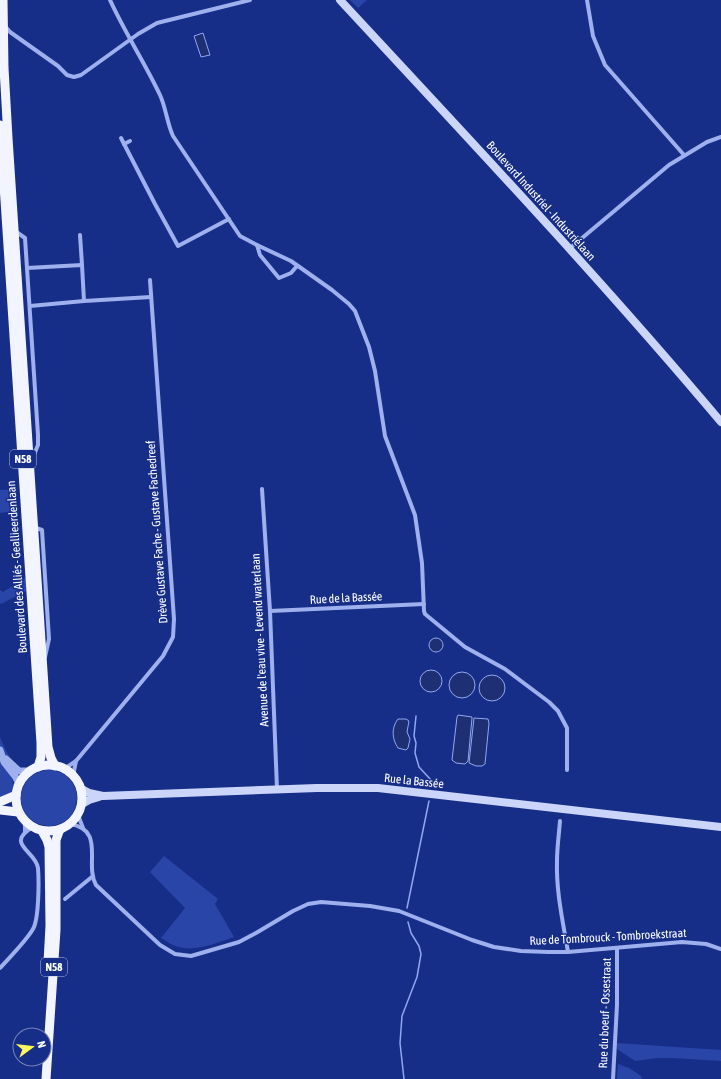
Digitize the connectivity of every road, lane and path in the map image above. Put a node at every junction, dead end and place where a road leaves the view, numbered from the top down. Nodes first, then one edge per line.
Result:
1 (3, 0) edge
2 (110, 0) edge
3 (250, 0) edge
4 (340, 0) edge
5 (587, 0) edge
6 (2, 23) junction
7 (130, 40) junction
8 (0, 125) edge
9 (721, 137) edge
10 (121, 138) dead end
11 (130, 141) dead end
12 (124, 144) junction
13 (684, 155) junction
14 (229, 219) junction
15 (14, 231) junction
16 (80, 235) dead end
17 (257, 245) junction
18 (569, 249) junction
19 (82, 264) junction
20 (298, 266) junction
21 (27, 268) junction
22 (150, 280) dead end
23 (151, 297) junction
24 (84, 301) junction
25 (30, 306) junction
26 (721, 422) edge
27 (30, 464) junction
28 (262, 489) dead end
29 (424, 604) junction
30 (270, 611) junction
31 (1, 751) edge
32 (79, 758) junction
33 (55, 766) junction
34 (38, 767) junction
35 (64, 769) junction
36 (567, 770) dead end
37 (30, 771) junction
38 (74, 776) junction
39 (19, 784) junction
40 (80, 788) junction
41 (277, 790) junction
42 (16, 796) junction
43 (103, 796) junction
44 (0, 802) edge
45 (82, 804) junction
46 (0, 810) edge
47 (18, 812) junction
48 (560, 821) dead end
49 (80, 822) junction
50 (28, 827) junction
51 (721, 827) edge
52 (60, 829) junction
53 (42, 831) junction
54 (93, 876) junction
55 (65, 899) dead end
56 (617, 948) junction
57 (721, 949) edge
58 (568, 952) junction
59 (0, 968) edge
60 (44, 1027) edge
61 (41, 1067) edge
62 (40, 1079) edge
63 (46, 1079) edge
64 (613, 1079) edge

1 - 6 highway, Boulevard des Alliés - Geallieerdenlaan / N58
2 - 7 street
3 - 7 street
4 - 18 main road, Boulevard Industriel - Industriélaan
5 - 13 street
6 - 7 street
6 - 15 highway, Boulevard des Alliés - Geallieerdenlaan / N58
7 - 14 street
8 - 34 highway, Boulevard des Alliés - Geallieerdenlaan / N58
9 - 13 street
10 - 12 street
11 - 12 street
12 - 14 street
13 - 18 street
14 - 17 street
15 - 21 street
15 - 27 highway, Boulevard des Alliés - Geallieerdenlaan / N58
16 - 19 street
17 - 20 street
17 - 20 street
18 - 26 main road, Boulevard Industriel - Industriélaan
19 - 21 street
19 - 24 street
20 - 29 street
21 - 25 street
22 - 23 street, Drève Gustave Fache - Gustave Fachedreef
23 - 24 street
23 - 32 street, Drève Gustave Fache - Gustave Fachedreef
24 - 25 street
25 - 27 street
27 - 33 highway, Boulevard des Alliés - Geallieerdenlaan / N58
28 - 30 street, Avenue de l'eau vive - Levend waterlaan
29 - 30 street, Rue de la Bassée
29 - 36 street
30 - 41 street, Avenue de l'eau vive - Levend waterlaan
31 - 37 street
31 - 39 street
32 - 35 street, Drève Gustave Fache - Gustave Fachedreef
32 - 38 street, Drève Gustave Fache - Gustave Fachedreef
33 - 34 highway
33 - 35 highway
34 - 37 highway
35 - 38 highway
37 - 39 highway
38 - 40 highway
39 - 42 highway
40 - 43 main road, Rue la Bassée
40 - 45 highway
41 - 43 main road, Rue la Bassée
41 - 51 main road, Rue la Bassée
42 - 44 highway
42 - 47 highway
43 - 45 main road, Rue la Bassée
45 - 49 highway
46 - 47 highway
47 - 50 highway
48 - 58 street
49 - 52 highway
49 - 54 street, Rue de Tombrouck - Tombroekstraat
50 - 53 highway
50 - 59 street
52 - 53 highway
52 - 63 highway, N58
53 - 60 highway, N58
54 - 55 street
54 - 58 street, Rue de Tombrouck - Tombroekstraat
56 - 57 street, Rue de Tombrouck - Tombroekstraat
56 - 58 street, Rue de Tombrouck - Tombroekstraat
56 - 64 street, Rue du boeuf - Ossestraat
61 - 62 highway

